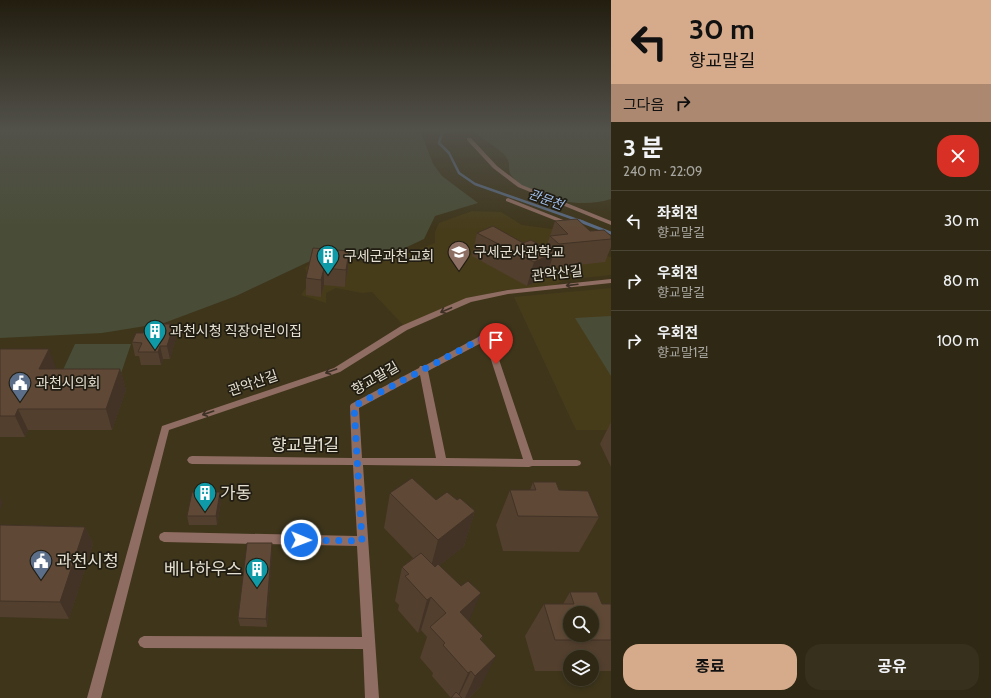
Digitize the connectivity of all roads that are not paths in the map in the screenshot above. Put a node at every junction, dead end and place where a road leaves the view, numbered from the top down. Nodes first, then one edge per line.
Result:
1 (492, 164) edge
2 (508, 200) dead end
3 (611, 223) edge
4 (575, 227) edge
5 (611, 281) edge
6 (423, 368) junction
7 (192, 460) dead end
8 (357, 461) junction
9 (442, 462) junction
10 (529, 463) junction
11 (577, 463) dead end
12 (164, 537) dead end
13 (362, 541) junction
14 (144, 642) dead end
15 (368, 643) junction
16 (94, 698) edge
17 (372, 698) edge

1 - 3 street
2 - 4 street
5 -> 16 street, 관악산길
6 - 8 street, 향교말길
6 - 9 street
6 - 10 street, 향교말길
7 - 8 street, 향교말1길
8 - 9 street, 향교말1길
8 - 13 street, 향교말길
9 - 10 street, 향교말1길
10 - 11 street, 향교말1길
12 - 13 street
13 - 15 street, 향교말길
14 - 15 street
15 - 17 street, 향교말길

